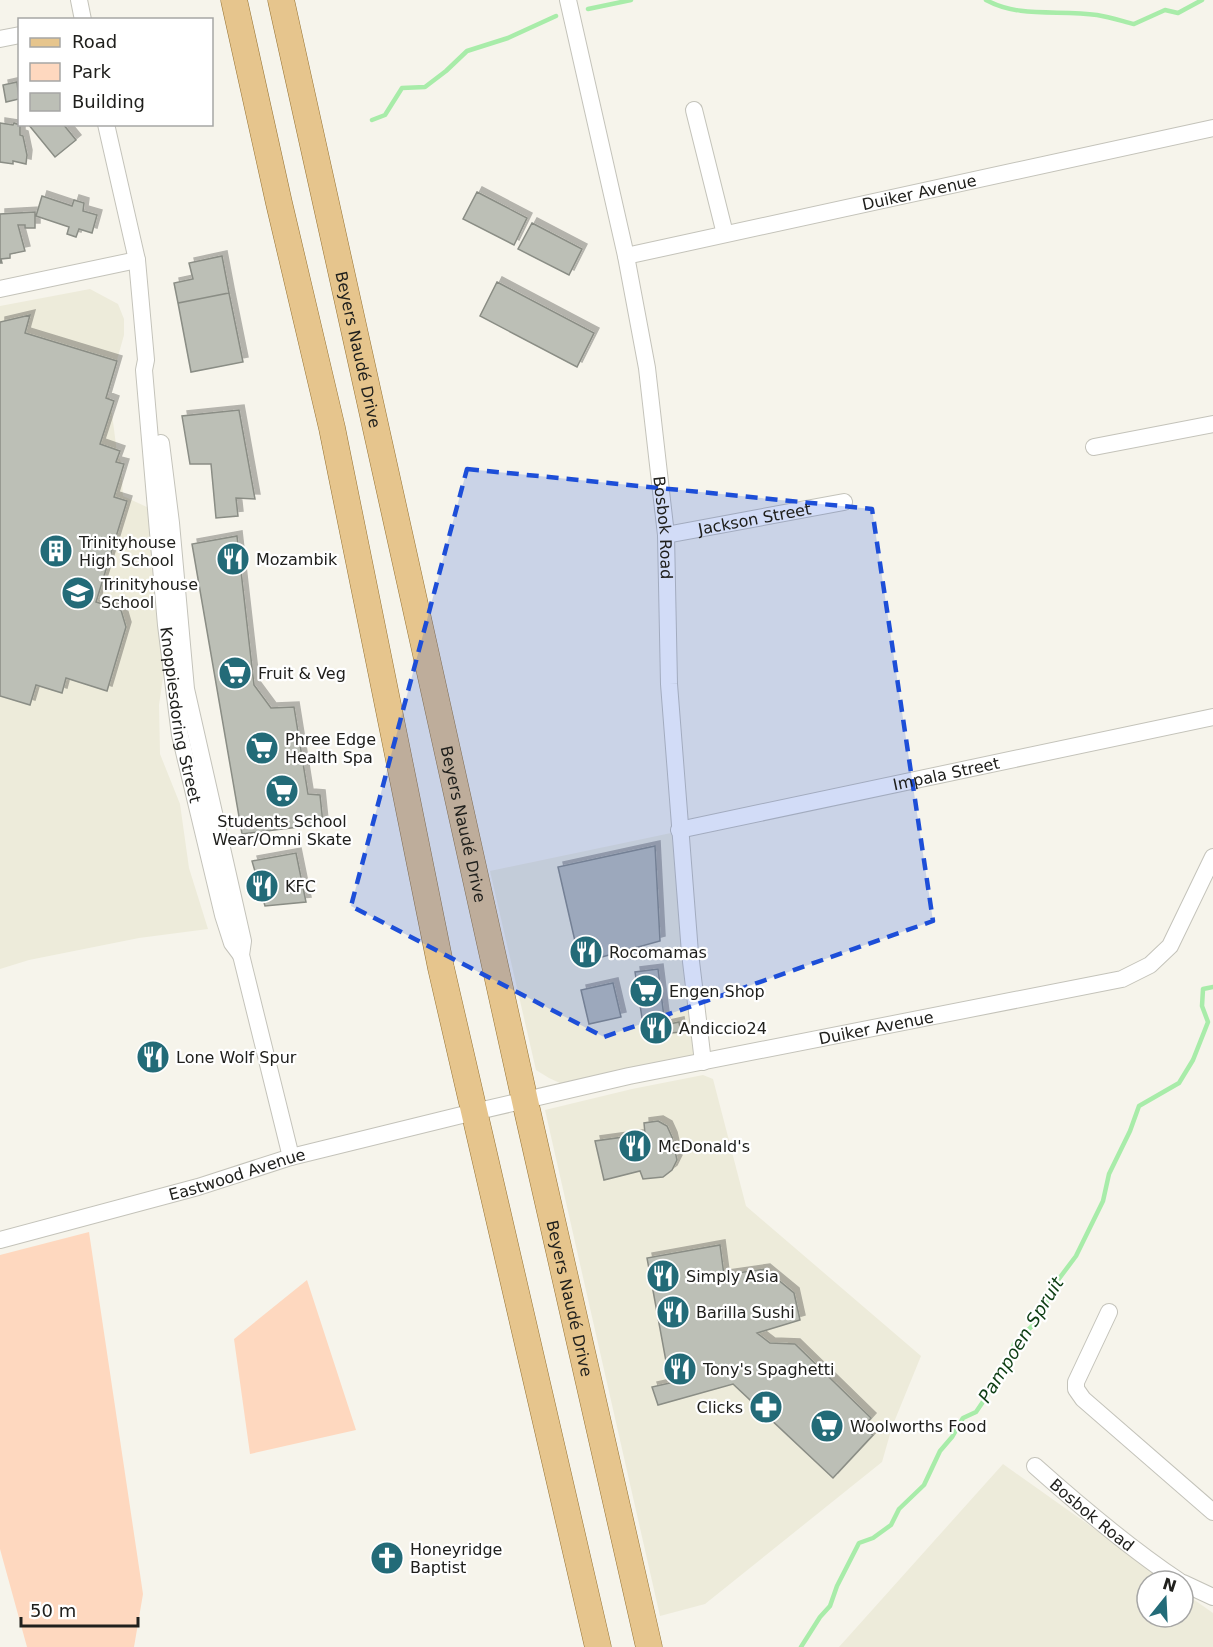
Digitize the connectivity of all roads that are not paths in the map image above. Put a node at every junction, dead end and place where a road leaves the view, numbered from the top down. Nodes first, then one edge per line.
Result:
1 (79, 0) edge
2 (234, 0) edge
3 (281, 0) edge
4 (568, 0) edge
5 (83, 18) edge
6 (18, 35) edge
7 (0, 39) edge
8 (694, 110) dead end
9 (106, 126) edge
10 (1213, 128) edge
11 (725, 234) junction
12 (626, 256) junction
13 (137, 260) junction
14 (0, 290) edge
15 (1213, 424) edge
16 (1094, 447) dead end
17 (844, 502) dead end
18 (666, 535) junction
19 (1213, 717) edge
20 (679, 830) junction
21 (1213, 857) edge
22 (703, 1062) junction
23 (525, 1101) junction
24 (474, 1112) junction
25 (291, 1157) junction
26 (0, 1240) edge
27 (1109, 1312) dead end
28 (1035, 1466) dead end
29 (1213, 1512) edge
30 (1162, 1569) edge
31 (1195, 1589) edge
32 (1213, 1597) edge
33 (598, 1647) edge
34 (649, 1647) edge

1 - 5 street
2 - 24 main road
3 - 23 main road, Beyers Naudé Drive
4 - 12 street, Bosbok Road
6 - 7 street
8 - 11 street
9 - 13 street, Knoppiesdoring Street
10 - 11 street, Duiker Avenue
11 - 12 street, Duiker Avenue
12 - 18 street, Bosbok Road
13 - 14 street
13 - 25 street, Knoppiesdoring Street
15 - 16 street
17 - 18 street, Jackson Street
18 - 20 street, Bosbok Road
19 - 20 street, Impala Street
20 - 22 street, Bosbok Road
21 - 22 street, Duiker Avenue
22 - 23 street, Duiker Avenue
23 - 24 street, Duiker Avenue
23 - 34 main road, Beyers Naudé Drive
24 - 25 street, Eastwood Avenue
24 - 33 main road
25 - 26 street, Eastwood Avenue
27 - 29 street
28 - 30 street, Bosbok Road
31 - 32 street, Bosbok Road

